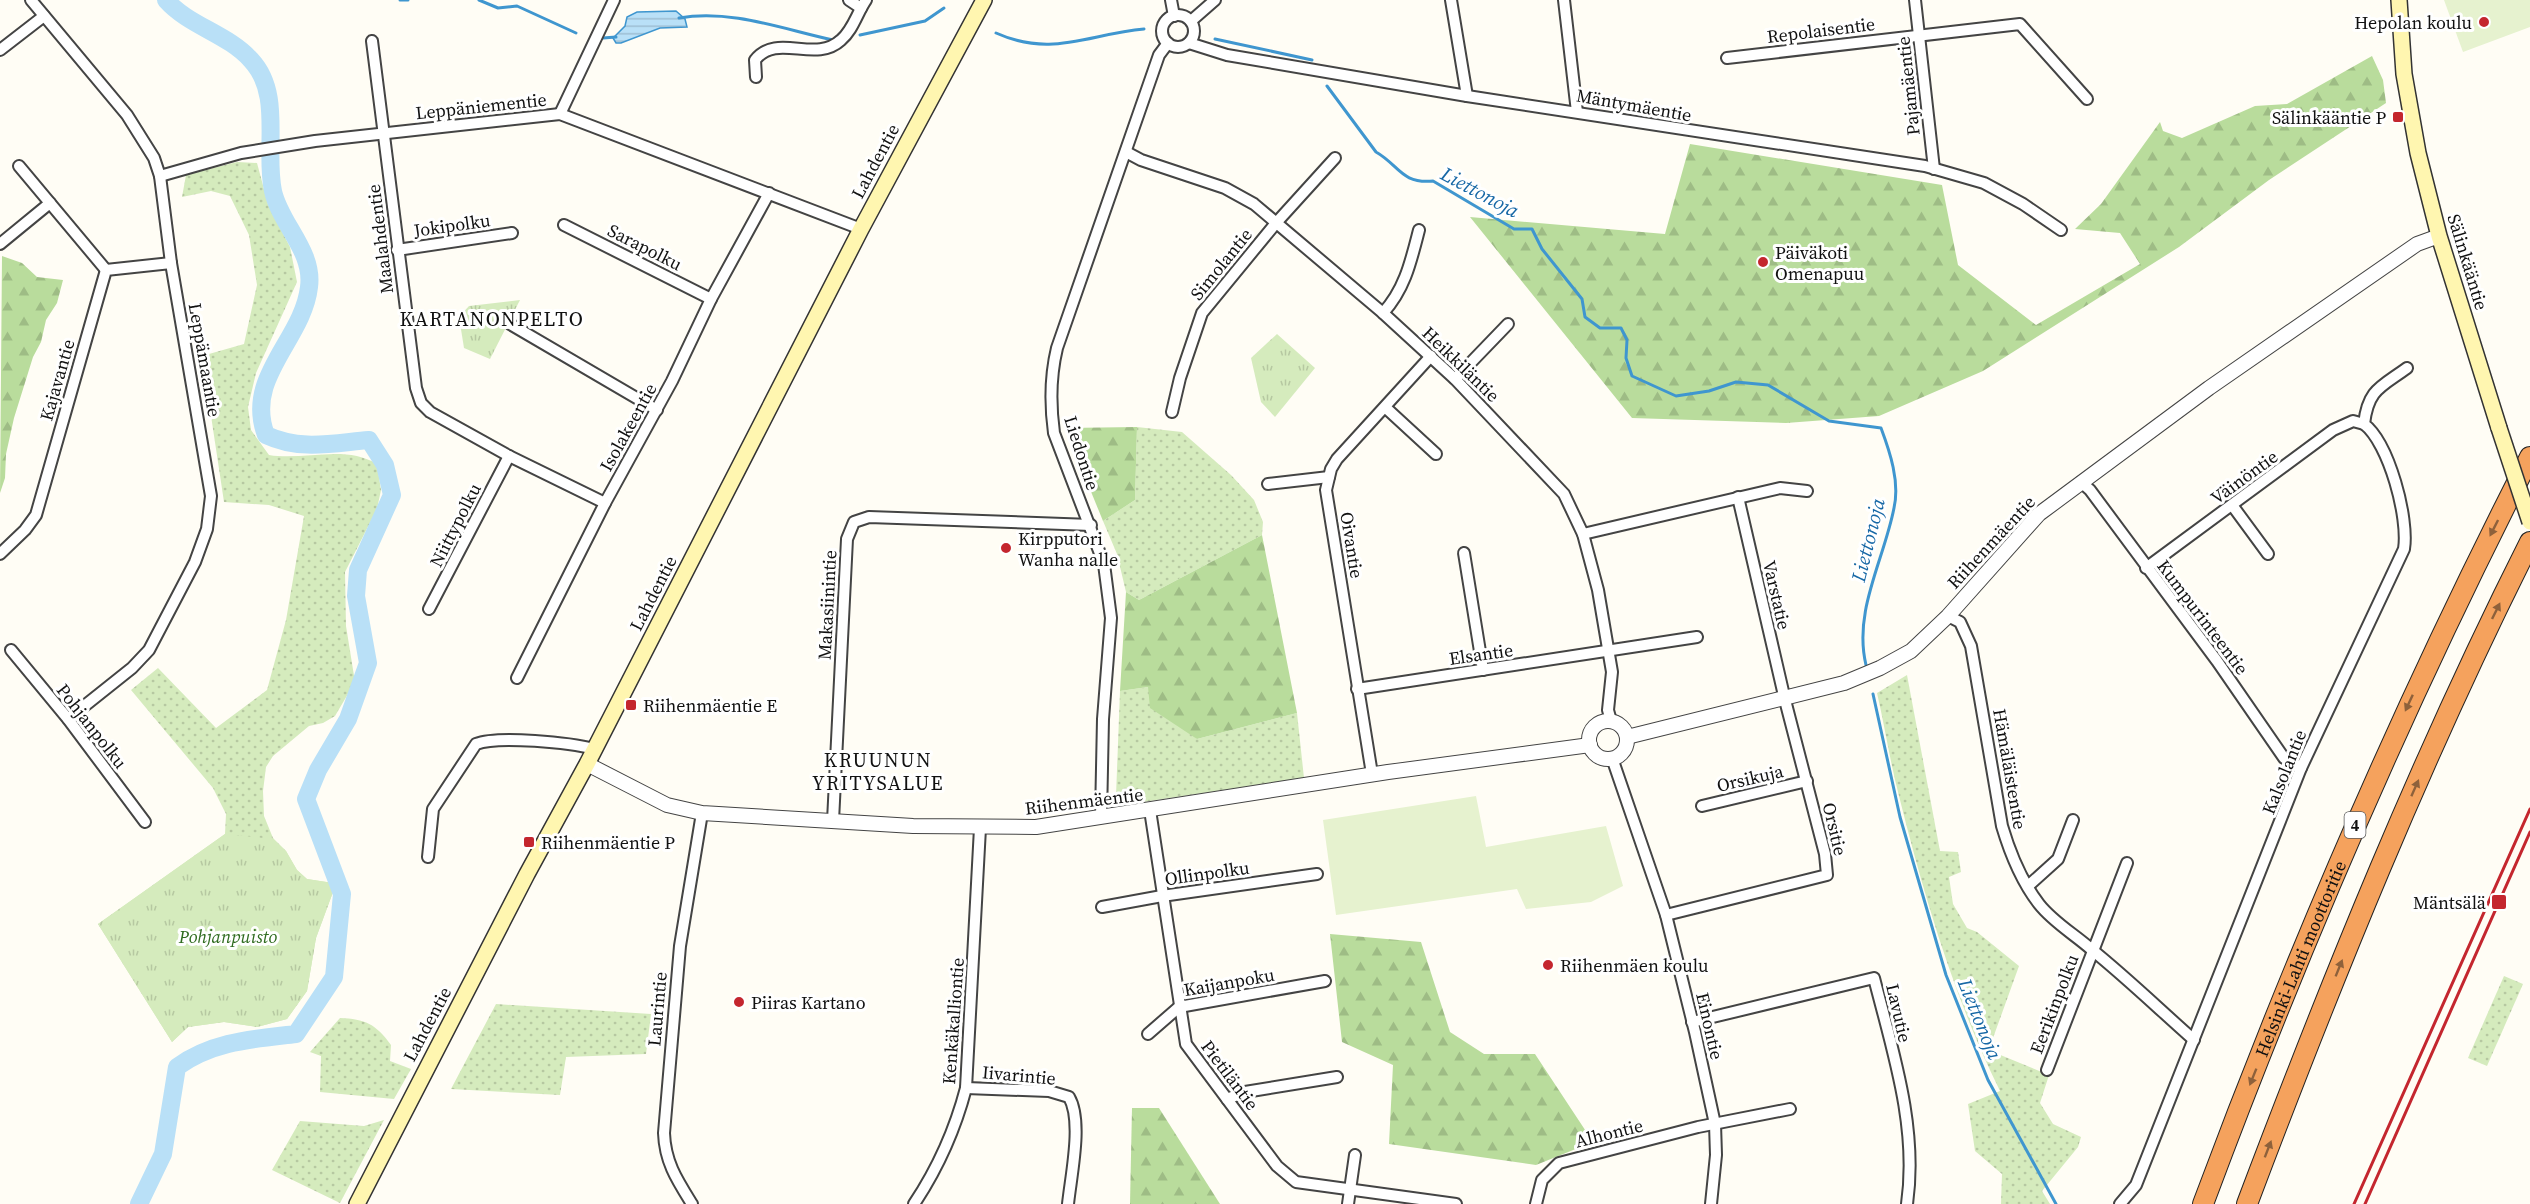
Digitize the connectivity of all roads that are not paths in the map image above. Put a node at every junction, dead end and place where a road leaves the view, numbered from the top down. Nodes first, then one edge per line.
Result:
1 (31, 0) edge
2 (614, 0) edge
3 (849, 0) edge
4 (984, 0) edge
5 (1171, 0) edge
6 (1215, 0) edge
7 (1451, 0) edge
8 (1564, 0) edge
9 (1915, 0) edge
10 (2398, 2) edge
11 (863, 4) edge
12 (44, 16) junction
13 (1174, 16) junction
14 (1191, 21) junction
15 (1919, 36) junction
16 (372, 41) dead end
17 (1168, 43) junction
18 (1189, 43) junction
19 (0, 50) edge
20 (1727, 58) dead end
21 (756, 77) dead end
22 (1467, 96) junction
23 (2087, 99) dead end
24 (1577, 112) junction
25 (560, 114) junction
26 (385, 133) junction
27 (1126, 152) junction
28 (1335, 158) dead end
29 (19, 166) dead end
30 (1934, 169) junction
31 (160, 176) junction
32 (769, 193) junction
33 (50, 203) junction
34 (1276, 223) junction
35 (564, 225) dead end
36 (861, 229) junction
37 (1419, 230) dead end
38 (2061, 230) dead end
39 (512, 233) dead end
40 (2439, 236) junction
41 (0, 244) edge
42 (397, 250) junction
43 (171, 263) junction
44 (106, 270) junction
45 (711, 299) junction
46 (1383, 313) junction
47 (510, 324) dead end
48 (1508, 324) dead end
49 (1431, 356) junction
50 (2408, 368) dead end
51 (1455, 379) junction
52 (1386, 408) junction
53 (657, 410) junction
54 (1172, 412) dead end
55 (2364, 424) junction
56 (1436, 454) dead end
57 (509, 456) junction
58 (2530, 456) edge
59 (1329, 477) junction
60 (2080, 482) junction
61 (1268, 484) dead end
62 (1807, 491) dead end
63 (1738, 497) junction
64 (605, 503) junction
65 (2232, 505) junction
66 (2530, 522) edge
67 (1091, 525) junction
68 (1583, 534) junction
69 (2530, 542) edge
70 (1, 553) edge
71 (1464, 553) dead end
72 (2268, 554) dead end
73 (2146, 568) junction
74 (429, 609) dead end
75 (1948, 616) junction
76 (1697, 638) dead end
77 (11, 650) dead end
78 (1609, 652) junction
79 (1483, 670) junction
80 (517, 678) dead end
81 (1357, 689) junction
82 (1785, 700) junction
83 (68, 719) junction
84 (1611, 721) junction
85 (1627, 737) junction
86 (1590, 745) junction
87 (595, 749) junction
88 (1612, 758) junction
89 (587, 764) junction
90 (2301, 768) junction
91 (1372, 774) junction
92 (1807, 781) junction
93 (1702, 806) dead end
94 (1150, 810) junction
95 (702, 813) junction
96 (1101, 817) junction
97 (2073, 820) dead end
98 (833, 821) junction
99 (145, 822) dead end
100 (980, 828) junction
101 (428, 857) dead end
102 (2127, 863) dead end
103 (1317, 874) dead end
104 (2028, 886) junction
105 (1162, 896) junction
106 (1102, 907) dead end
107 (1666, 915) junction
108 (2092, 950) junction
109 (1325, 981) dead end
110 (1179, 1007) junction
111 (1692, 1022) junction
112 (1148, 1034) dead end
113 (2194, 1040) junction
114 (2047, 1070) dead end
115 (1337, 1077) dead end
116 (966, 1088) junction
117 (1227, 1099) junction
118 (1790, 1109) dead end
119 (1715, 1124) junction
120 (1355, 1155) dead end
121 (1349, 1191) junction
122 (357, 1204) edge
123 (692, 1204) edge
124 (914, 1204) edge
125 (1068, 1204) edge
126 (1348, 1204) edge
127 (1456, 1204) edge
128 (1536, 1204) edge
129 (1711, 1204) edge
130 (1907, 1204) edge
131 (2120, 1204) edge
132 (2203, 1204) edge
133 (2247, 1204) edge

1 - 12 street, Leppämaantie
2 - 25 street
3 - 11 street
4 - 36 main road, Lahdentie
5 - 13 street
6 - 14 street
7 - 22 street
8 - 24 street
9 - 15 street, Pajamäentie
10 - 40 main road, Sälinkääntie
11 - 21 street
12 - 19 street
12 - 31 street, Leppämaantie
13 - 14 street
13 - 17 street
14 - 18 street
15 - 20 street, Repolaisentie
15 - 23 street, Repolaisentie
15 - 30 street, Pajamäentie
16 - 26 street, Maalahdentie
17 - 18 street
17 - 27 street, Liedontie
18 - 22 street, Mäntymäentie
22 - 24 street, Mäntymäentie
24 - 30 street, Mäntymäentie
25 - 26 street, Leppäniementie
25 - 32 street, Leppäniementie
26 - 31 street, Leppäniementie
26 - 42 street, Maalahdentie
27 - 34 street, Heikkiläntie
27 - 67 street, Liedontie
28 - 34 street, Simolantie
29 - 33 street
30 - 38 street, Mäntymäentie
31 - 43 street, Leppämaantie
32 - 36 street, Leppäniementie
32 - 45 street, Isolakeentie
33 - 41 street
33 - 44 street
34 - 46 street, Heikkiläntie
34 - 54 street, Simolantie
35 - 45 street, Sarapolku
36 - 87 main road, Lahdentie
37 - 46 street
39 - 42 street, Jokipolku
40 - 60 street, Riihenmäentie
40 - 66 main road, Sälinkääntie, bridge
42 - 57 street, Maalahdentie
43 - 44 street
43 - 83 street, Leppämaantie
44 - 70 street, Kajavantie
45 - 53 street, Isolakeentie
46 - 49 street, Heikkiläntie
47 - 53 street
48 - 51 street
49 - 51 street, Heikkiläntie
49 - 52 street, Oivantie
50 - 55 street
51 - 68 street, Heikkiläntie
52 - 56 street
52 - 59 street, Oivantie
53 - 64 street, Isolakeentie
55 - 65 street, Väinöntie
55 - 90 street, Kalsolantie
57 - 64 street, Maalahdentie
57 - 74 street, Niittypolku
58 -> 132 highway, Helsinki-Lahti moottoritie / 4
59 - 61 street
59 - 81 street, Oivantie
60 - 73 street, Kumpurinteentie
60 - 75 street, Riihenmäentie
62 - 63 street
63 - 68 street
63 - 82 street, Varstatie
64 - 80 street, Isolakeentie
65 - 72 street
65 - 73 street, Väinöntie
67 - 96 street, Liedontie
67 - 98 street, Makasiinintie
68 - 78 street, Heikkiläntie
133 -> 69 highway, 4
71 - 79 street
73 - 90 street, Kumpurinteentie
75 - 82 street, Riihenmäentie
75 - 104 street, Hämäläistentie
76 - 78 street, Elsantie
77 - 83 street, Pohjanpolku
78 - 79 street, Elsantie
78 - 84 street, Heikkiläntie
79 - 81 street, Elsantie
81 - 91 street, Oivantie
82 - 85 street, Riihenmäentie
82 - 92 street, Orsitie
83 - 99 street, Pohjanpolku
84 - 85 street
84 - 86 street
85 - 88 street
86 - 88 street
86 - 91 street, Riihenmäentie
87 - 89 main road, Lahdentie
87 - 101 street
88 - 107 street, Einontie
89 - 95 street, Riihenmäentie
89 - 122 main road, Lahdentie
90 - 113 street, Kalsolantie
91 - 94 street, Riihenmäentie
92 - 93 street, Orsikuja
92 - 107 street, Orsitie
94 - 96 street, Riihenmäentie
94 - 105 street, Pietiläntie
95 - 98 street, Riihenmäentie
95 - 123 street, Laurintie
96 - 100 street, Riihenmäentie
97 - 104 street
98 - 100 street, Riihenmäentie
100 - 116 street, Kenkäkalliontie
102 - 108 street, Eerikinpolku
103 - 105 street, Ollinpolku
104 - 108 street, Hämäläistentie
105 - 106 street, Ollinpolku
105 - 110 street, Pietiläntie
107 - 111 street, Einontie
108 - 113 street, Hämäläistentie
108 - 114 street, Eerikinpolku
109 - 110 street, Kaijanpoku
110 - 112 street, Kaijanpoku
110 - 117 street, Pietiläntie
111 - 119 street, Einontie
111 - 130 street, Lavutie
113 - 131 street, Kalsolantie
115 - 117 street
116 - 124 street, Kenkäkalliontie
116 - 125 street, Iivarintie
117 - 121 street, Pietiläntie
118 - 119 street, Alhontie
119 - 128 street, Alhontie
119 - 129 street, Einontie
120 - 121 street
121 - 126 street
121 - 127 street, Pietiläntie

